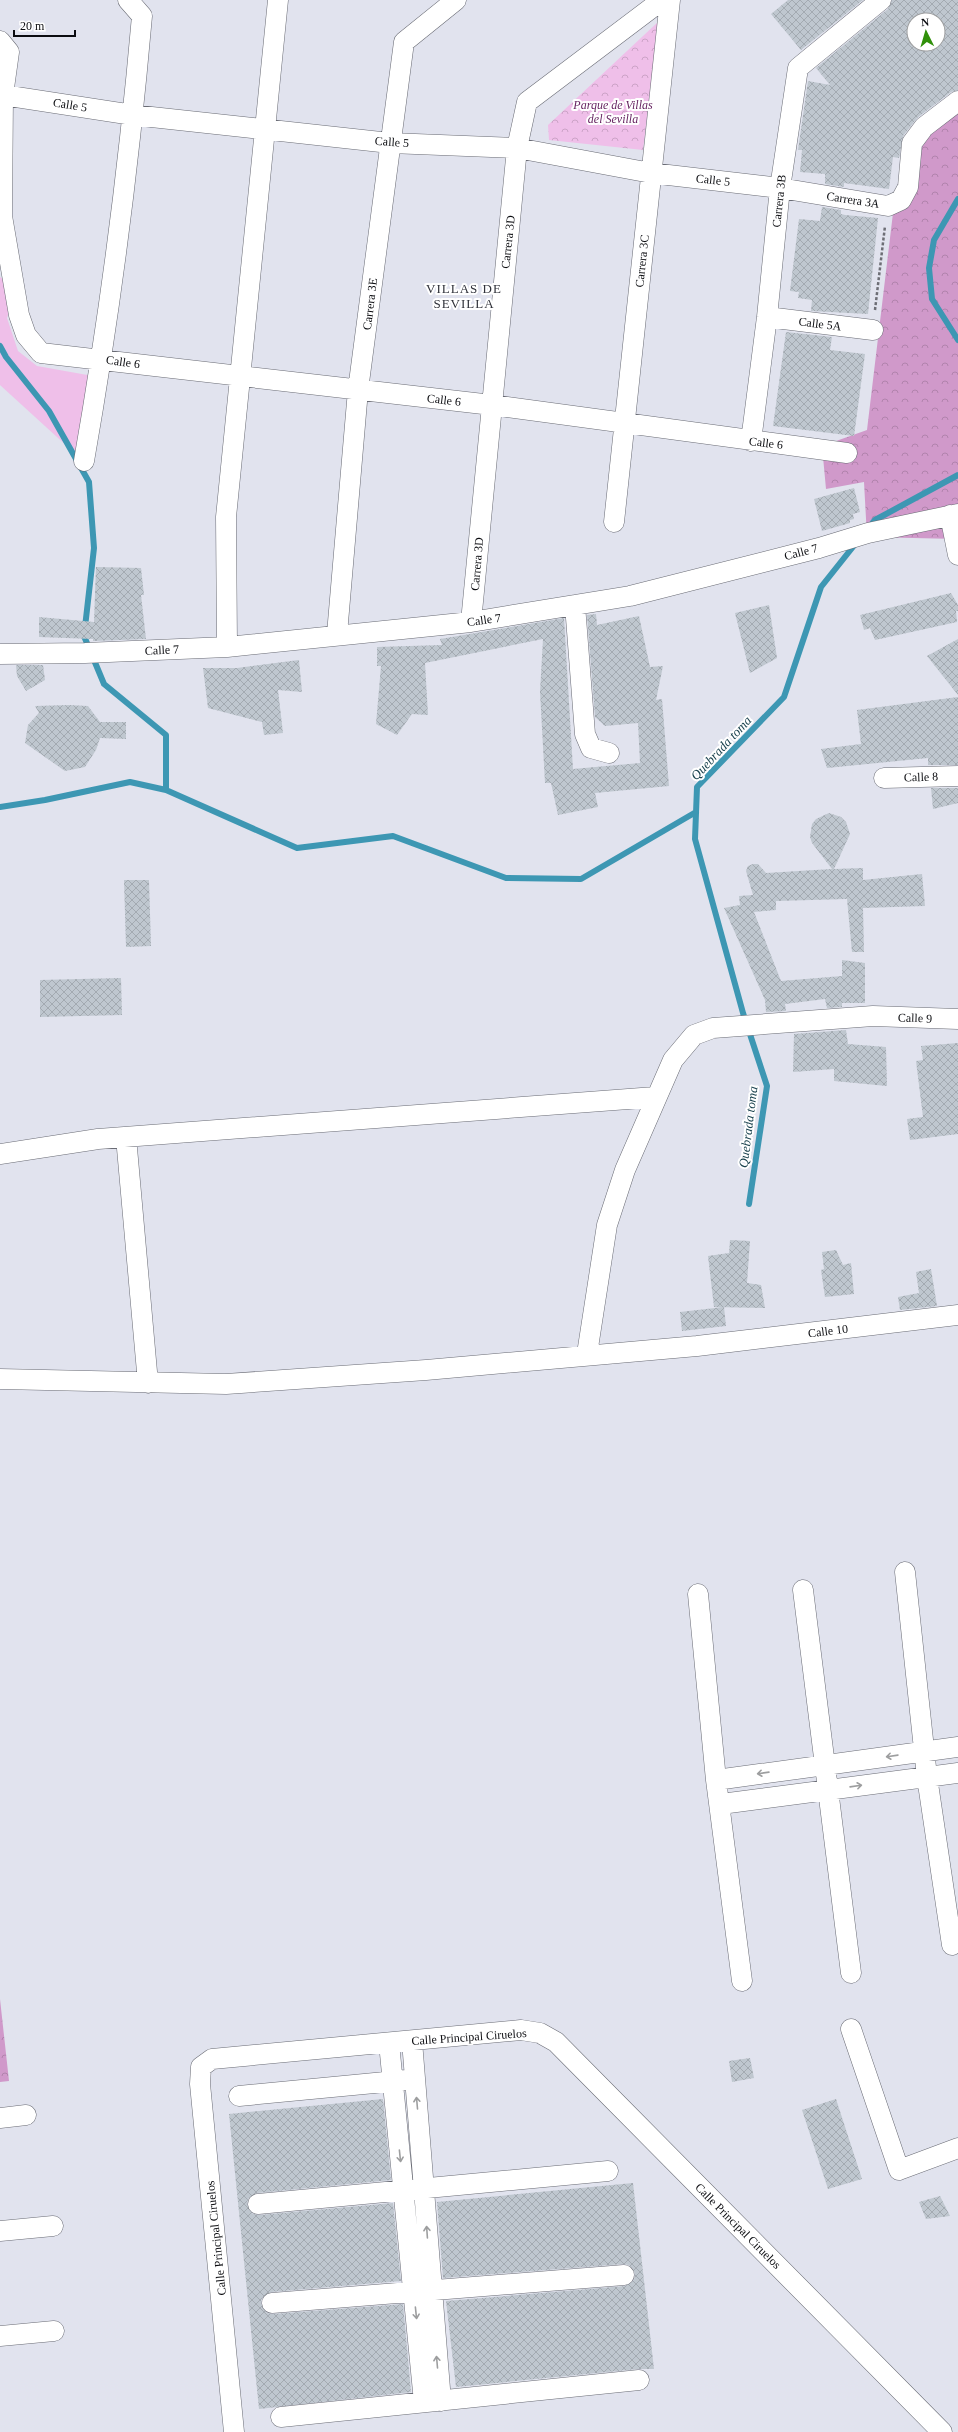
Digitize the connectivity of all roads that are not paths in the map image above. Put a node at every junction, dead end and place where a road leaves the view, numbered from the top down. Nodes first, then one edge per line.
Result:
1 (128, 0) edge
2 (278, 0) edge
3 (456, 0) edge
4 (662, 0) edge
5 (670, 0) edge
6 (881, 0) edge
7 (0, 41) edge
8 (3, 95) junction
9 (958, 101) edge
10 (133, 114) junction
11 (264, 128) junction
12 (390, 143) junction
13 (517, 148) junction
14 (651, 173) junction
15 (780, 188) junction
16 (767, 317) junction
17 (873, 330) road end
18 (102, 359) junction
19 (238, 378) junction
20 (358, 390) junction
21 (492, 405) junction
22 (625, 422) junction
23 (751, 441) junction
24 (848, 453) dead end
25 (84, 461) dead end
26 (954, 515) edge
27 (614, 522) dead end
28 (958, 555) edge
29 (575, 605) junction
30 (471, 622) junction
31 (337, 634) junction
32 (227, 647) junction
33 (0, 654) edge
34 (609, 752) dead end
35 (958, 776) edge
36 (884, 778) dead end
37 (958, 1019) edge
38 (655, 1097) junction
39 (126, 1137) junction
40 (0, 1154) edge
41 (958, 1315) edge
42 (588, 1354) junction
43 (0, 1379) edge
44 (148, 1382) junction
45 (905, 1572) dead end
46 (803, 1590) dead end
47 (698, 1594) dead end
48 (958, 1747) edge
49 (924, 1752) junction
50 (826, 1765) junction
51 (958, 1773) edge
52 (927, 1777) junction
53 (716, 1780) junction
54 (828, 1790) junction
55 (721, 1804) junction
56 (952, 1945) dead end
57 (851, 1973) dead end
58 (742, 1981) dead end
59 (851, 2029) dead end
60 (412, 2041) junction
61 (390, 2043) junction
62 (415, 2079) junction
63 (393, 2081) junction
64 (239, 2096) dead end
65 (26, 2115) dead end
66 (0, 2118) edge
67 (958, 2148) edge
68 (608, 2171) dead end
69 (424, 2188) junction
70 (404, 2190) junction
71 (258, 2204) dead end
72 (53, 2226) dead end
73 (0, 2231) edge
74 (624, 2275) dead end
75 (423, 2291) junction
76 (272, 2303) dead end
77 (54, 2331) dead end
78 (0, 2336) edge
79 (639, 2380) dead end
80 (432, 2401) junction
81 (281, 2417) dead end
82 (234, 2432) edge
83 (942, 2432) edge

1 - 10 street
2 - 11 street
3 - 12 street, Carrera 3E
4 - 13 street, Carrera 3D
5 - 14 street, Carrera 3C
6 - 15 street, Carrera 3B
7 - 8 street
8 - 10 street, Calle 5
8 - 18 street, Calle 6
9 - 15 street, Carrera 3A
10 - 11 street, Calle 5
10 - 18 street
11 - 12 street, Calle 5
11 - 19 street
12 - 13 street, Calle 5
12 - 20 street, Carrera 3E
13 - 14 street, Calle 5
13 - 21 street, Carrera 3D
14 - 15 street, Calle 5
14 - 22 street, Carrera 3C
15 - 16 street, Carrera 3B
16 - 17 street, Calle 5A
16 - 23 street, Carrera 3B
18 - 19 street, Calle 6
18 - 25 street
19 - 20 street, Calle 6
19 - 32 street
20 - 21 street, Calle 6
20 - 31 street, Carrera 3E
21 - 22 street, Calle 6
21 - 30 street, Carrera 3D
22 - 23 street, Calle 6
22 - 27 street, Carrera 3C
23 - 24 street, Calle 6
26 - 28 street
26 - 29 street, Calle 7
29 - 30 street, Calle 7
29 - 34 street
30 - 31 street, Calle 7
31 - 32 street, Calle 7
32 - 33 street, Calle 7
35 - 36 street, Calle 8
37 - 38 street, Calle 9
38 - 39 street
38 - 42 street, Calle 9
39 - 40 street
39 - 44 street
41 - 42 street, Calle 10
42 - 44 street, Calle 10
43 - 44 street, Calle 10
45 - 49 street
46 - 50 street
47 - 53 street
48 - 49 street
49 -> 50 street
49 - 52 street
50 -> 53 street
50 - 54 street
51 - 52 street
54 -> 52 street
52 - 56 street
53 - 55 street
54 - 55 street
54 - 57 street
55 - 58 street
59 - 67 street
60 - 61 street, Calle Principal Ciruelos
60 - 62 street
60 - 83 street, Calle Principal Ciruelos
61 - 63 street
61 - 82 street, Calle Principal Ciruelos
62 - 63 street
69 -> 62 street
63 - 64 street
63 -> 70 street
65 - 66 street
68 - 69 street
69 - 70 street
75 -> 69 street
70 - 71 street
70 - 75 street
72 - 73 street
74 - 75 street
75 - 76 street
75 - 80 street
77 - 78 street
79 - 80 street
80 - 81 street

